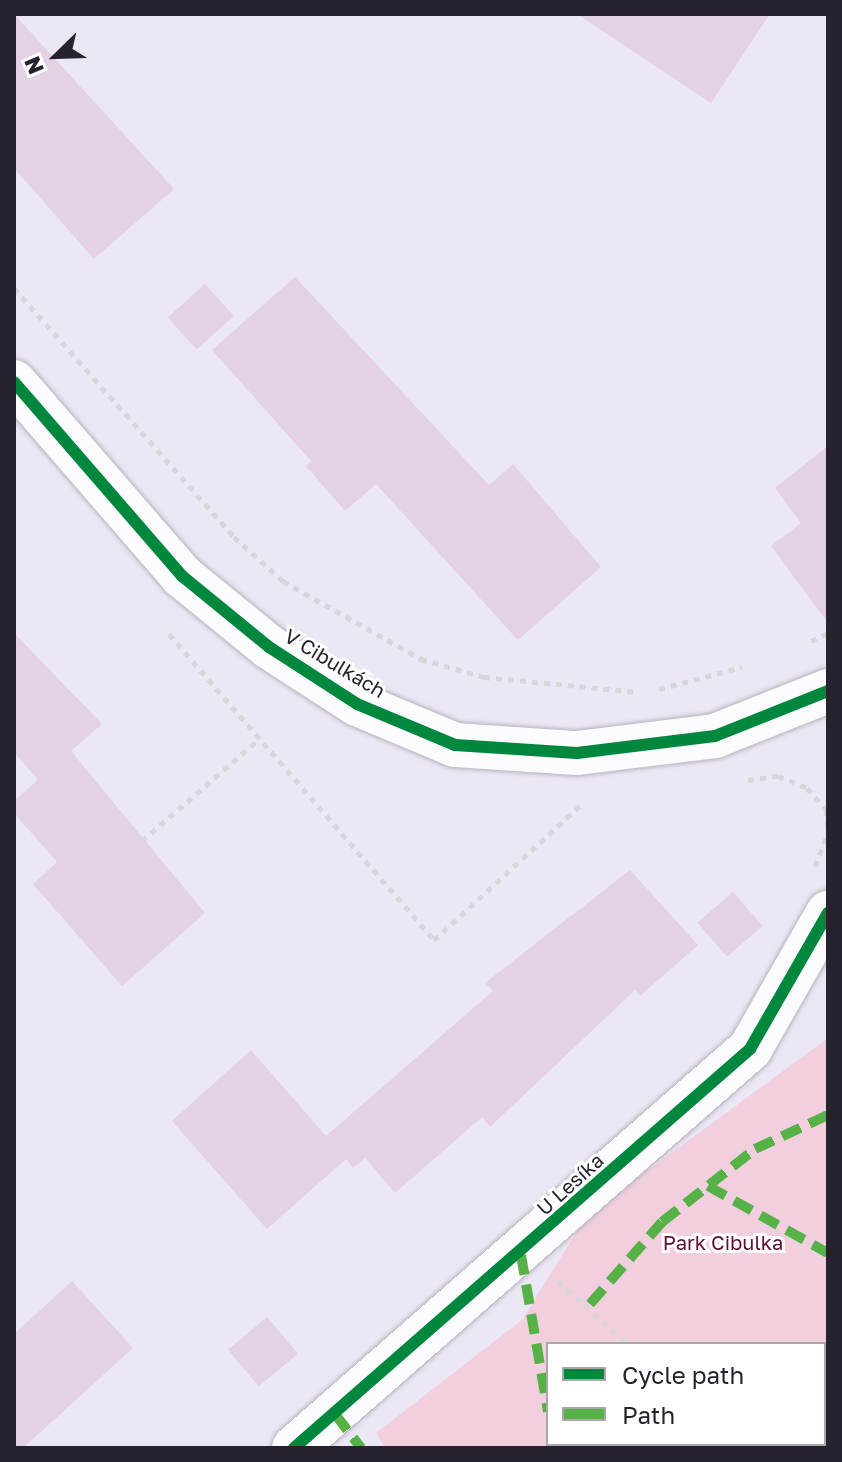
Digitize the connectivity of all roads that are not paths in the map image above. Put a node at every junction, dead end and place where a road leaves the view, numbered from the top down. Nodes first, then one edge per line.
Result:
1 (14, 382) edge
2 (828, 691) edge
3 (828, 913) edge
4 (294, 1448) edge

1 - 2 street, V Cibulkách
3 - 4 street, U Lesíka

